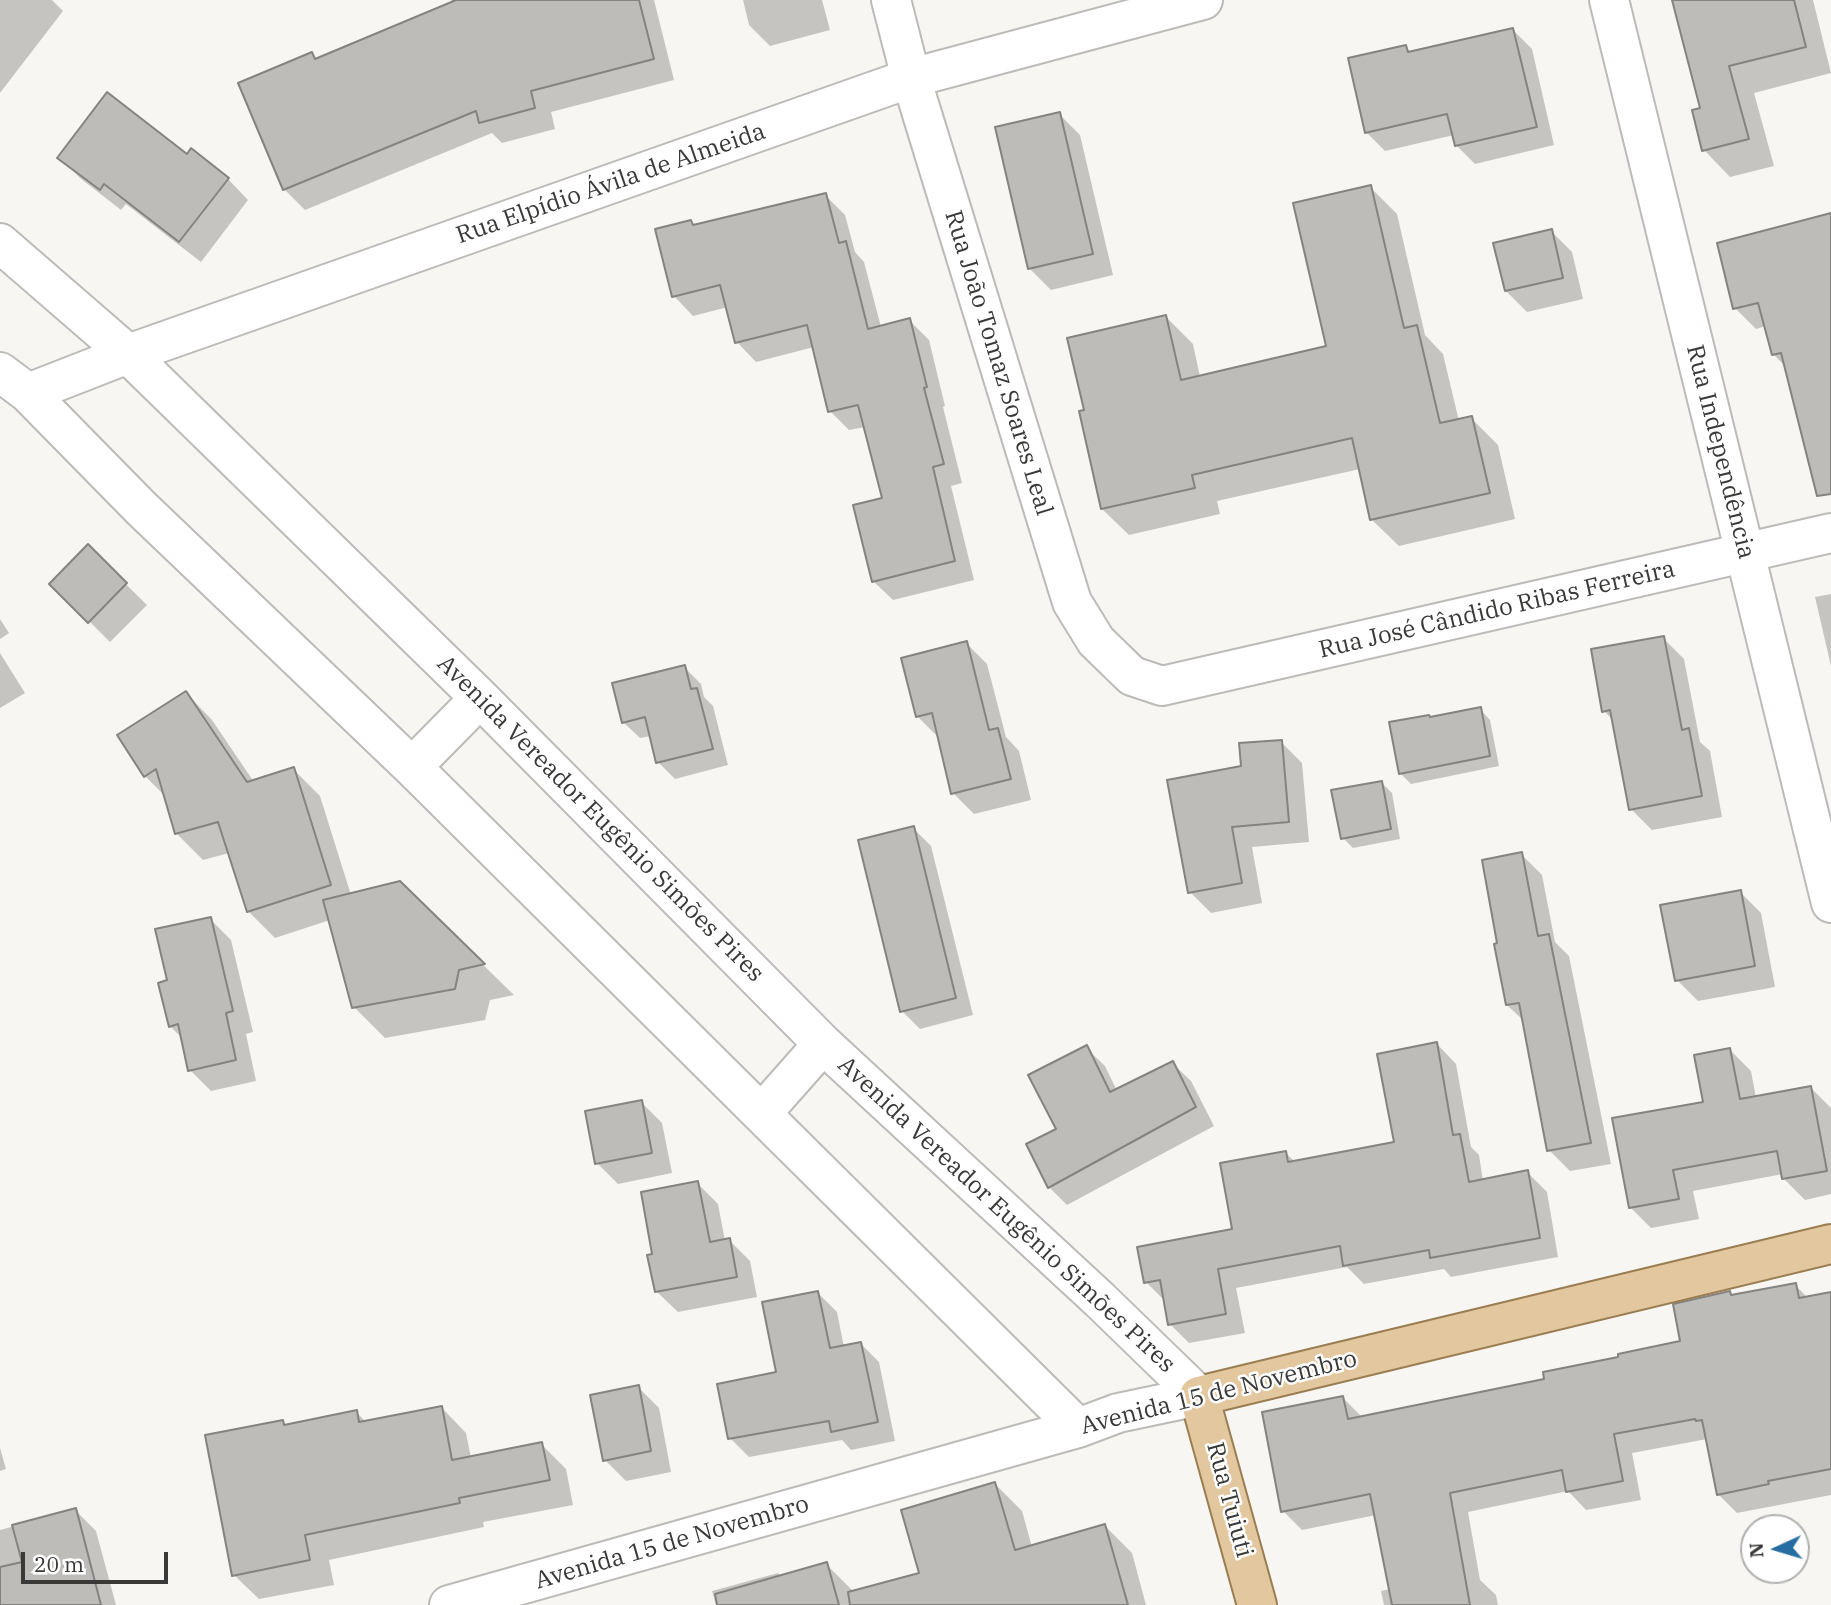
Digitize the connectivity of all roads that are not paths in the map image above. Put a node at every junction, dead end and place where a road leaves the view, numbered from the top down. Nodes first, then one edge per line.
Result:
1 (891, 0) edge
2 (1203, 0) edge
3 (1609, 0) edge
4 (911, 78) junction
5 (0, 243) edge
6 (128, 354) junction
7 (14, 383) edge
8 (1831, 533) edge
9 (1745, 553) junction
10 (1162, 686) joint
11 (480, 698) junction
12 (412, 766) junction
13 (1831, 903) edge
14 (823, 1044) junction
15 (762, 1113) junction
16 (1831, 1244) edge
17 (1199, 1396) junction
18 (1078, 1428) junction
19 (564, 1590) edge
20 (449, 1605) edge
21 (1257, 1605) edge

1 - 4 street, Rua João Tomaz Soares Leal
2 - 4 street, Rua Elpídio Ávila de Almeida
3 - 9 street, Rua Independência
4 - 6 street, Rua Elpídio Ávila de Almeida
4 - 10 street, Rua João Tomaz Soares Leal
5 - 6 street, Avenida Vereador Eugênio Simões Pires
6 - 7 street, Rua Elpídio Ávila de Almeida
6 - 11 street, Avenida Vereador Eugênio Simões Pires
7 - 12 street
8 - 9 street, Rua José Cândido Ribas Ferreira
9 - 10 street, Rua José Cândido Ribas Ferreira
9 - 13 street, Rua Independência
11 - 12 street
11 - 14 street, Avenida Vereador Eugênio Simões Pires
12 - 15 street
14 - 15 street
14 - 17 street, Avenida Vereador Eugênio Simões Pires
15 - 18 street
16 - 17 main road, Avenida 15 de Novembro
17 - 18 street, Avenida 15 de Novembro
17 - 21 main road, Rua Tuiuti
18 - 19 street, Avenida 15 de Novembro
19 - 20 street, Avenida 15 de Novembro

